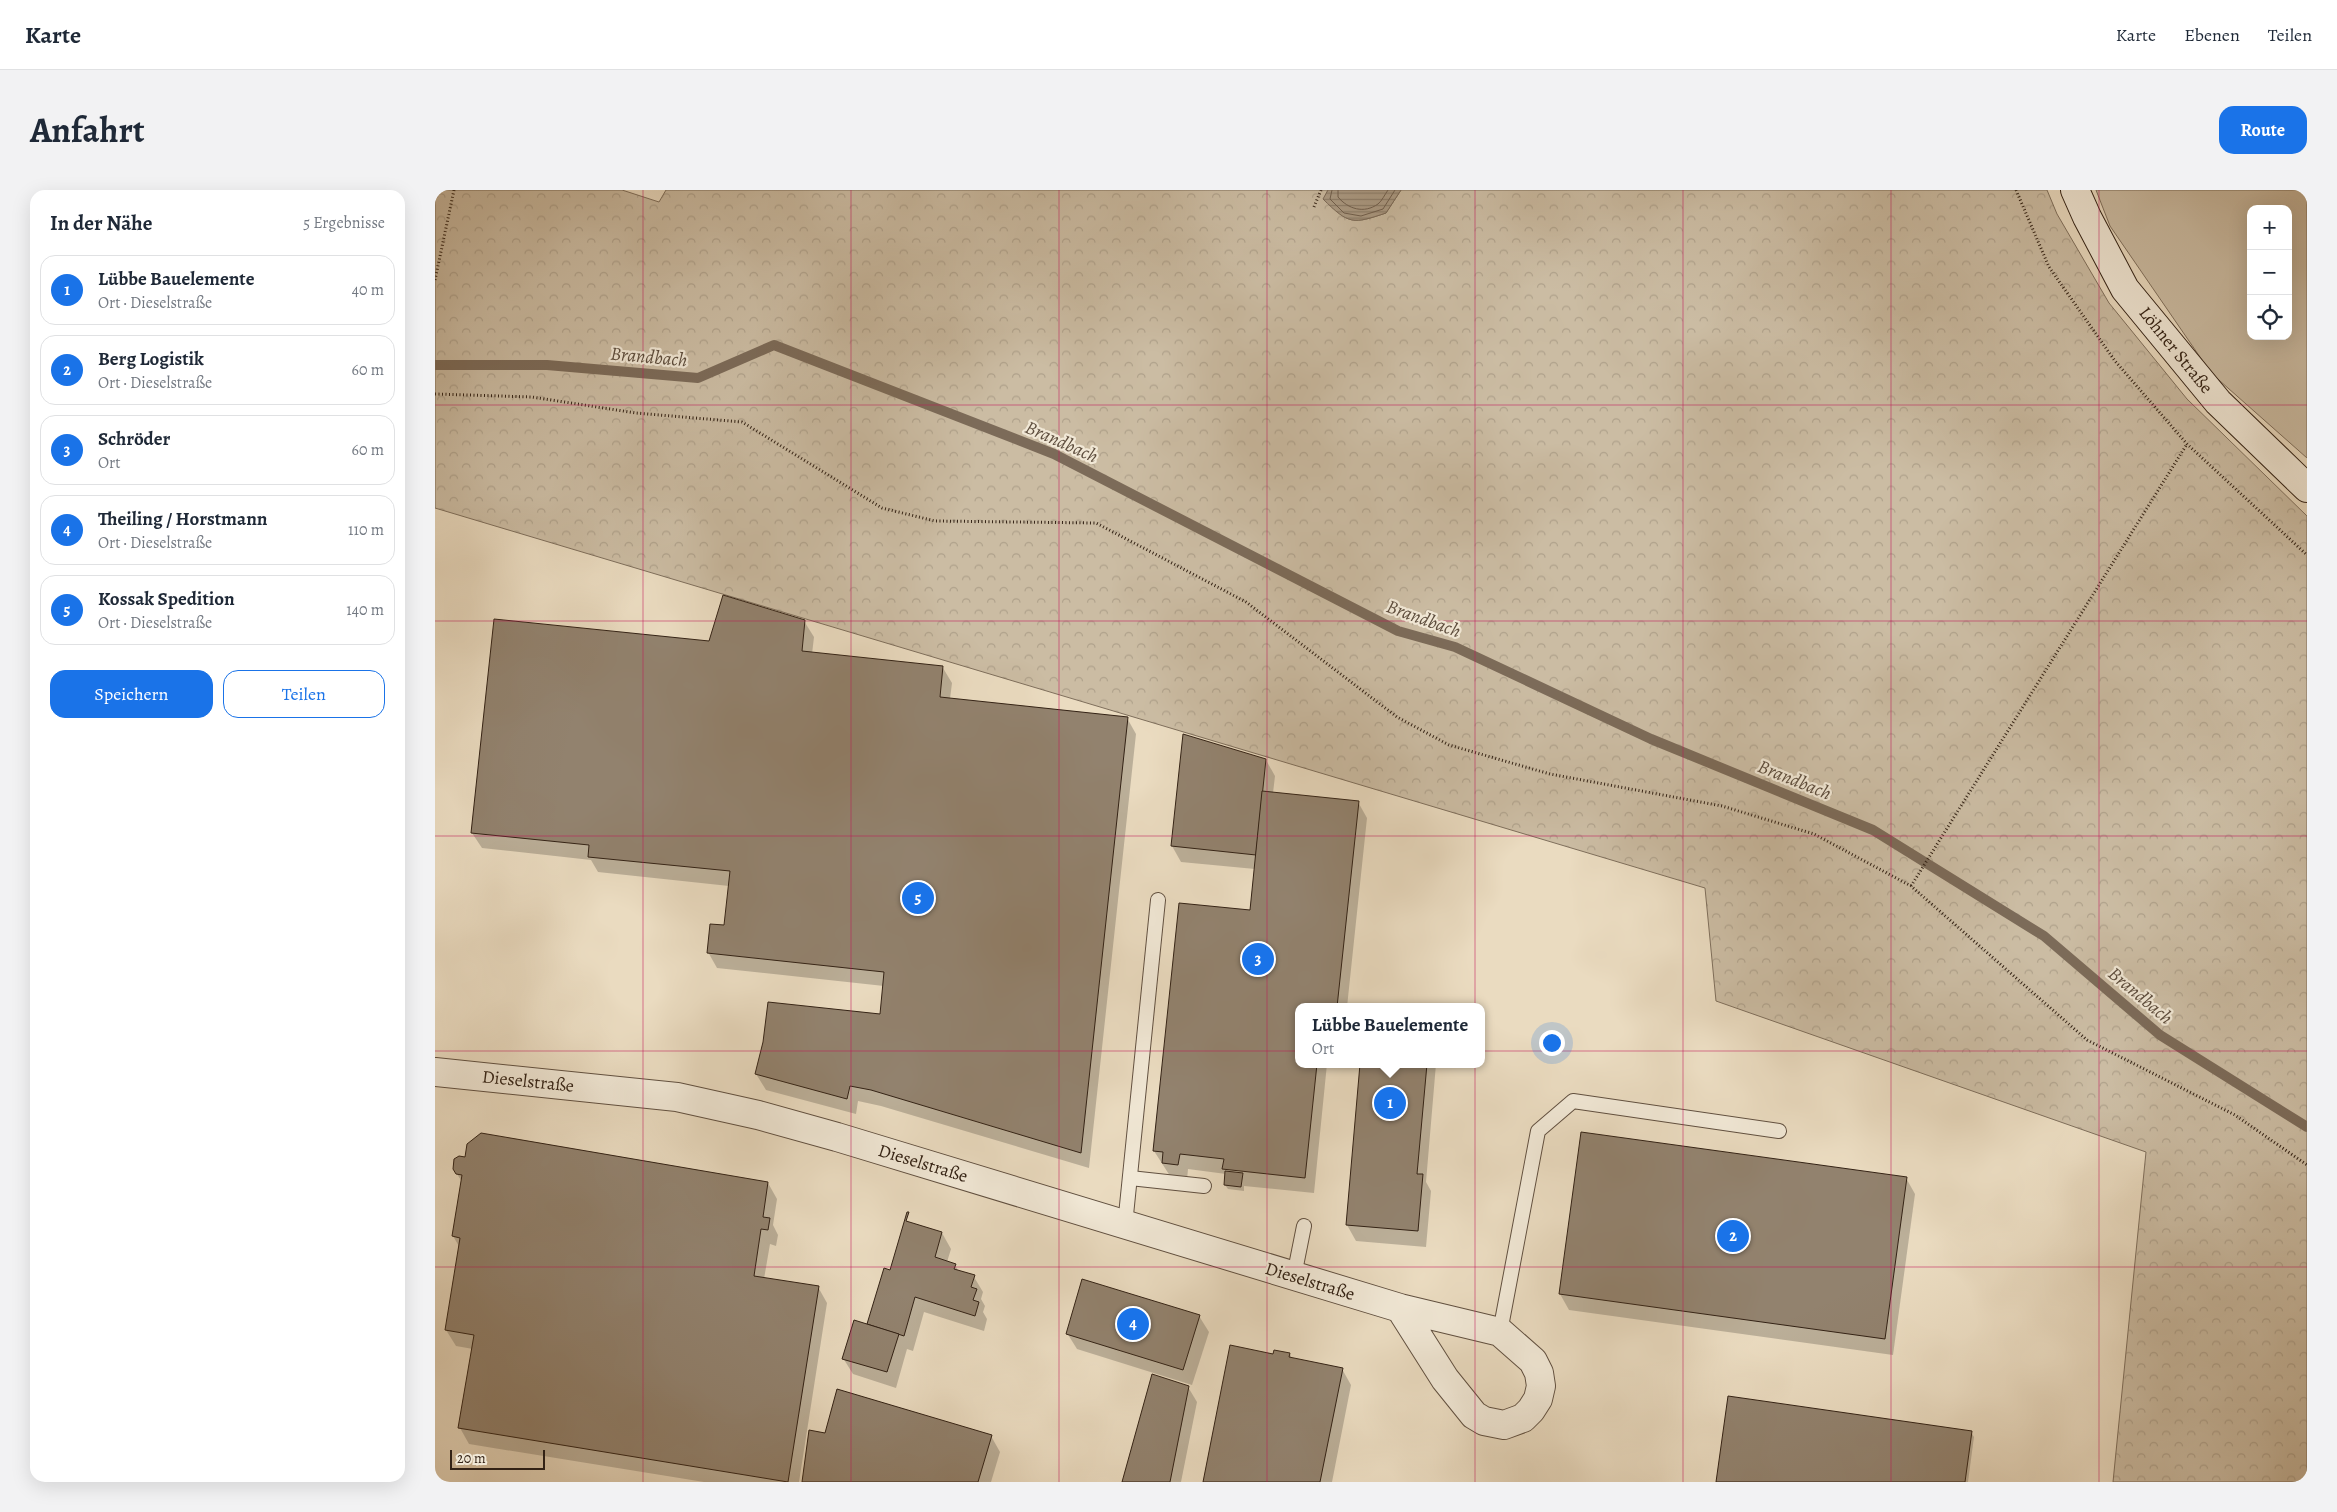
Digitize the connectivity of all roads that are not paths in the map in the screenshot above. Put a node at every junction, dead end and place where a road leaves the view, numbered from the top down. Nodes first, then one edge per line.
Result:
1 (2075, 190) edge
2 (2307, 488) edge
3 (1158, 900) dead end
4 (435, 1072) edge
5 (1779, 1131) dead end
6 (1130, 1178) junction
7 (1204, 1186) dead end
8 (1125, 1225) junction
9 (1305, 1226) dead end
10 (1294, 1276) junction
11 (1400, 1308) junction
12 (1500, 1332) junction

1 - 2 street, Löhner Straße
3 - 6 lane
4 - 8 street, Dieselstraße
5 - 12 lane
6 - 7 lane
6 - 8 lane
8 - 10 street, Dieselstraße
9 - 10 lane
10 - 11 street, Dieselstraße
11 - 12 street, Dieselstraße
11 - 12 street, Dieselstraße

